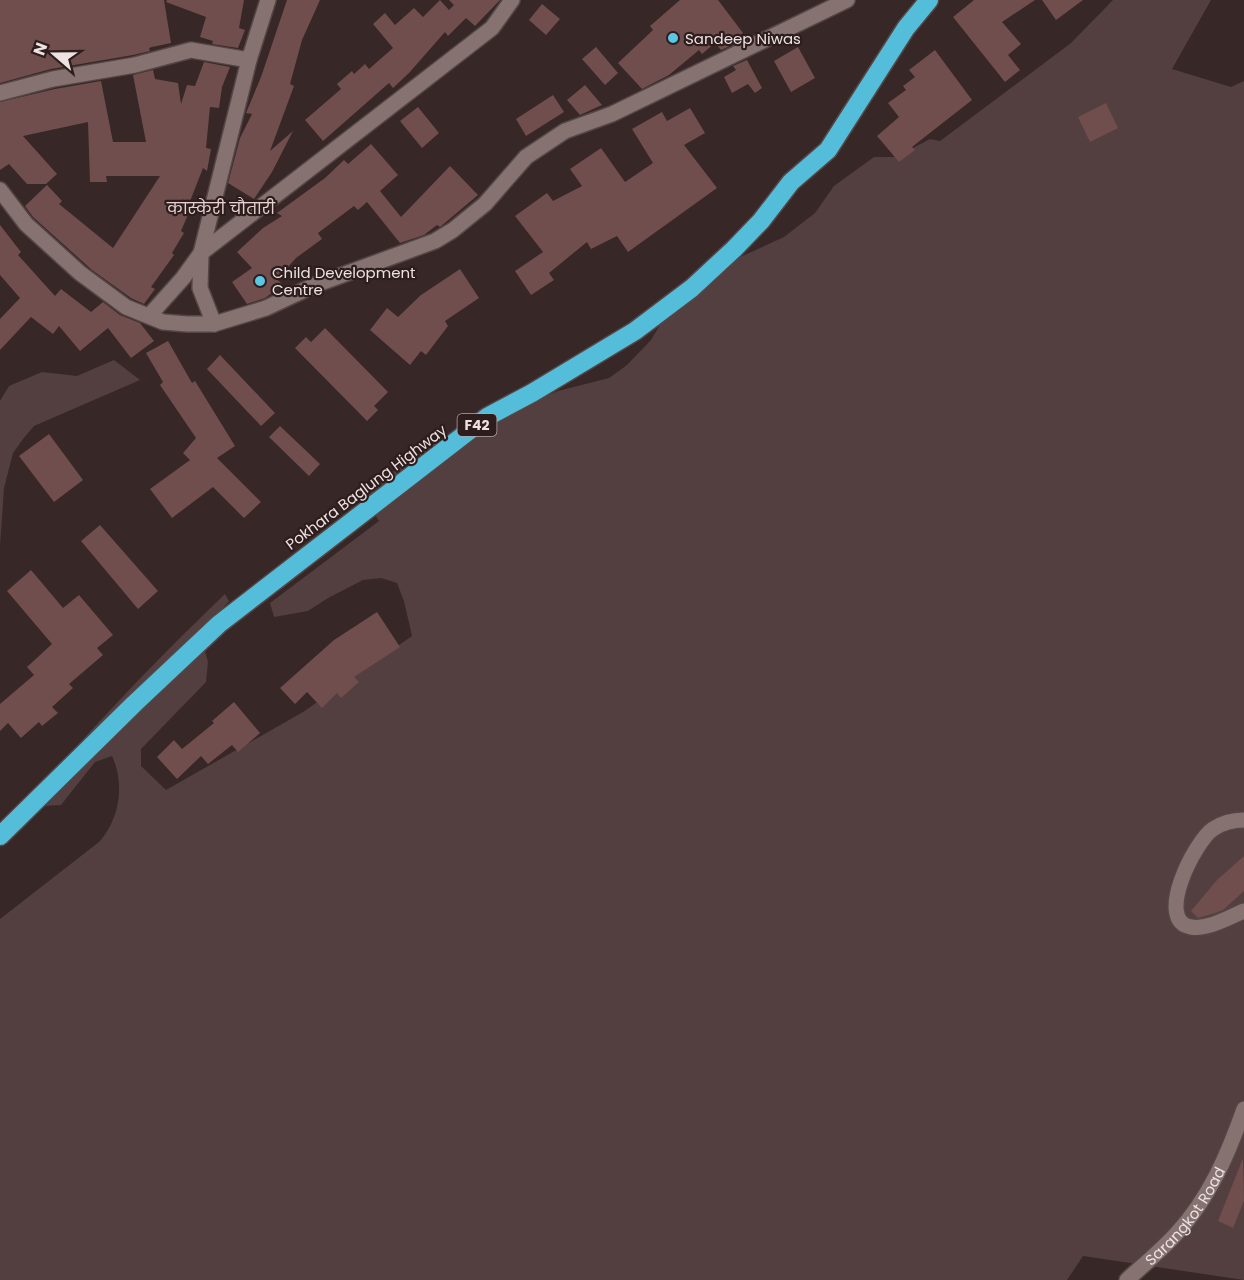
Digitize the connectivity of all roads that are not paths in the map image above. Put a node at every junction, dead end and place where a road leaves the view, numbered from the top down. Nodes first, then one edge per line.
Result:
1 (268, 0) edge
2 (512, 0) edge
3 (848, 0) edge
4 (929, 0) edge
5 (249, 60) junction
6 (0, 93) edge
7 (0, 190) edge
8 (201, 253) junction
9 (149, 316) junction
10 (214, 324) junction
11 (1244, 820) edge
12 (0, 836) edge
13 (1244, 911) edge
14 (1244, 1108) edge
15 (1126, 1280) edge

1 - 5 street
2 - 8 street
3 - 10 street
4 - 12 highway, Pokhara Baglung Highway / F42
5 - 6 street
5 - 8 street
7 - 9 street
8 - 9 street
8 - 10 street
9 - 10 street
11 - 13 street
14 - 15 street, Sarangkot Road

